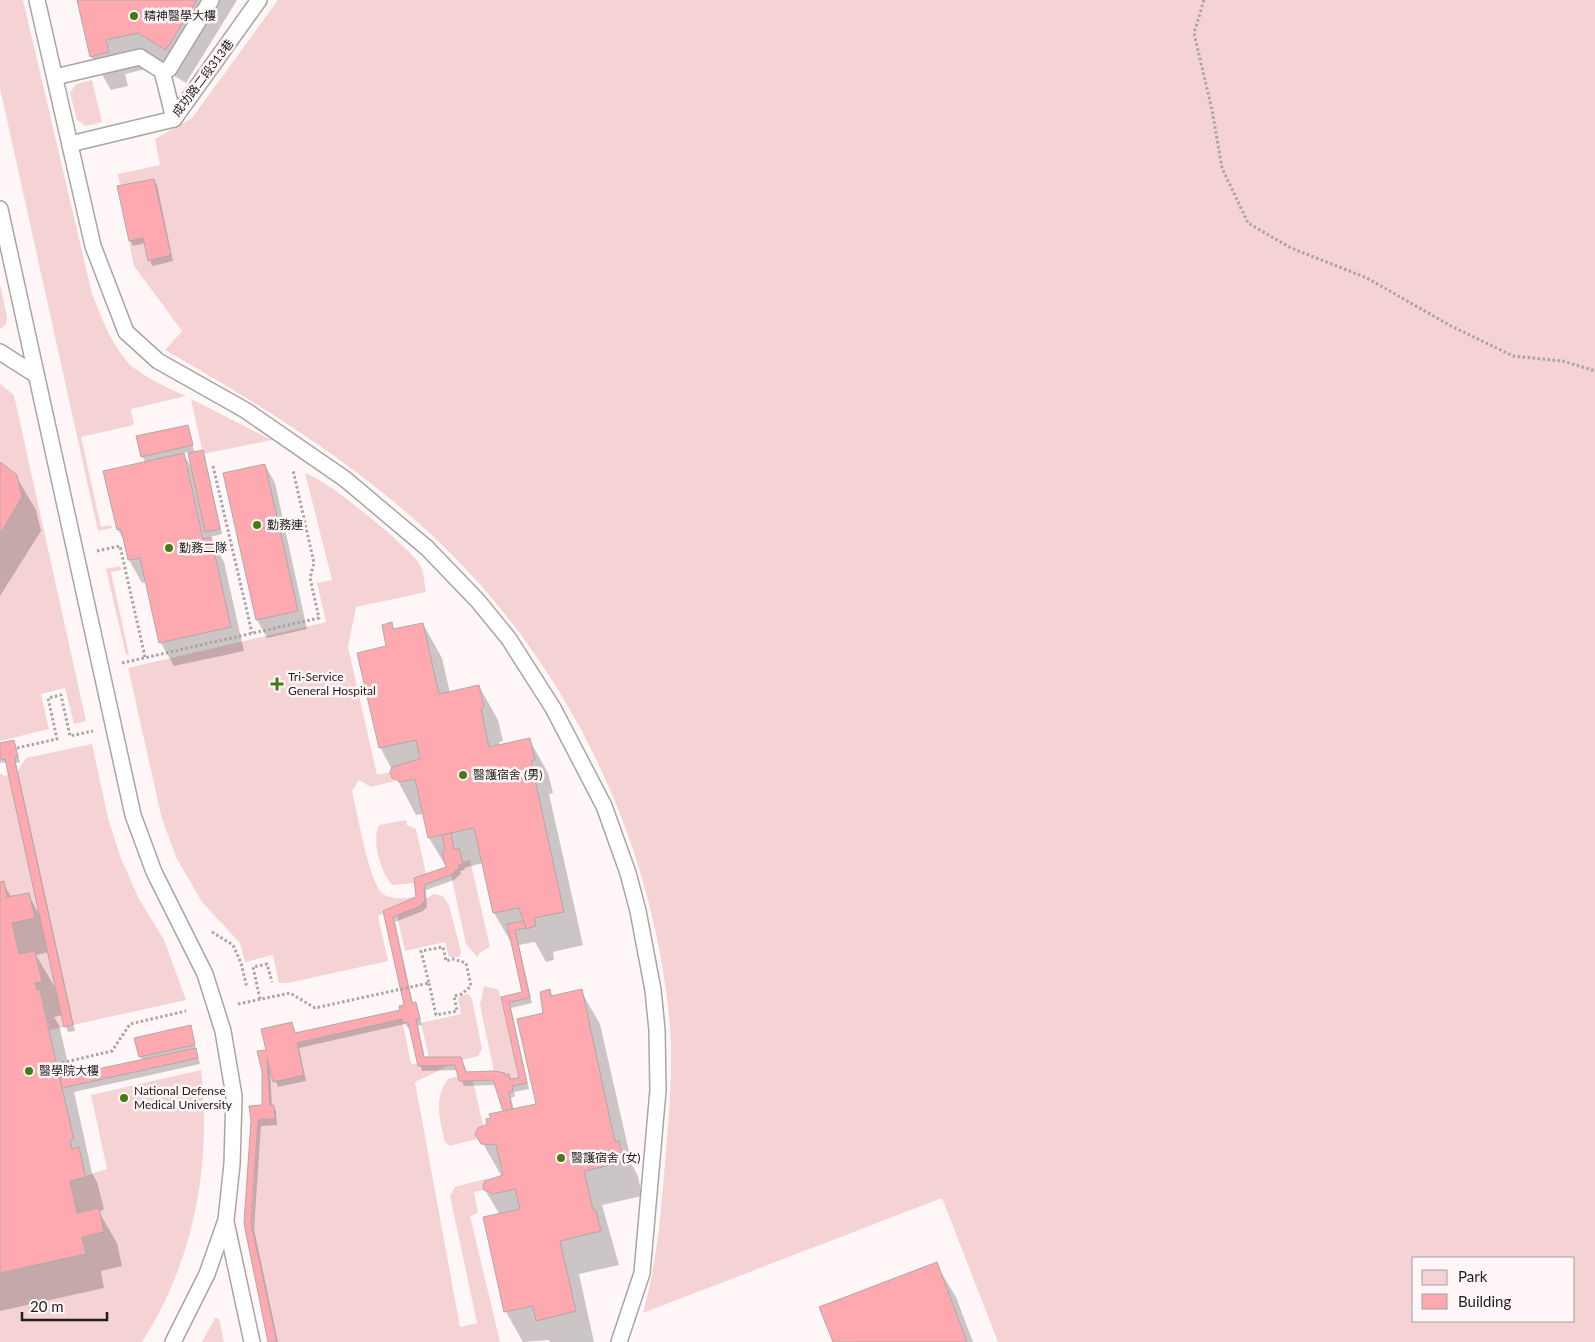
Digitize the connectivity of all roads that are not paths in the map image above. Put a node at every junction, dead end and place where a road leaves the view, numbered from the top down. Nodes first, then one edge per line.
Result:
1 (37, 0) edge
2 (211, 0) edge
3 (260, 0) edge
4 (162, 71) junction
5 (55, 77) junction
6 (174, 119) junction
7 (70, 144) junction
8 (0, 209) edge
9 (0, 352) edge
10 (36, 375) junction
11 (226, 1220) junction
12 (173, 1342) edge
13 (252, 1342) edge
14 (619, 1342) edge

1 - 5 lane
2 - 4 lane
3 - 6 lane, 成功路二段313巷
4 - 5 lane
4 - 6 lane
5 - 7 lane
6 - 7 lane, 成功路二段313巷
7 - 14 lane
8 - 10 lane
9 - 10 lane
10 - 11 lane
11 - 12 lane
11 - 13 lane

